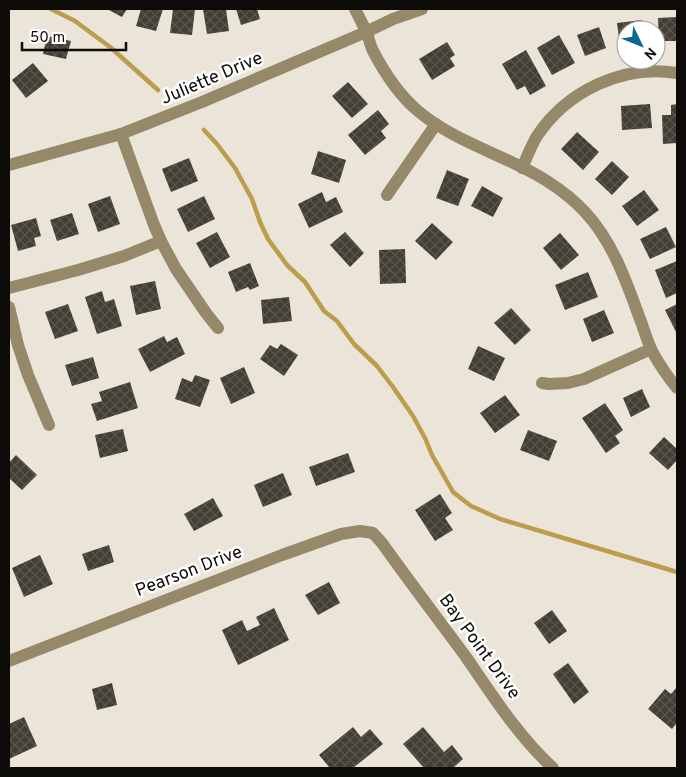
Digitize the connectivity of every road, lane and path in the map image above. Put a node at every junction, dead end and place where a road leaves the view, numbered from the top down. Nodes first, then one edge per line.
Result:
1 (356, 9) edge
2 (422, 9) edge
3 (366, 32) junction
4 (677, 73) edge
5 (436, 124) junction
6 (121, 134) junction
7 (9, 165) edge
8 (522, 168) junction
9 (387, 195) dead end
10 (161, 241) junction
11 (9, 288) edge
12 (9, 307) edge
13 (218, 328) dead end
14 (651, 349) junction
15 (542, 383) dead end
16 (677, 388) edge
17 (49, 425) dead end
18 (382, 543) joint
19 (9, 661) edge
20 (553, 768) edge

1 - 3 street
2 - 3 street, Juliette Drive
3 - 5 street
3 - 6 street, Juliette Drive
4 - 8 street
5 - 8 street
5 - 9 street
6 - 7 street, Juliette Drive
6 - 10 street
8 - 14 street
10 - 11 street
10 - 13 street
12 - 17 street
14 - 15 street
14 - 16 street
18 - 19 street, Pearson Drive
18 - 20 street, Bay Point Drive

